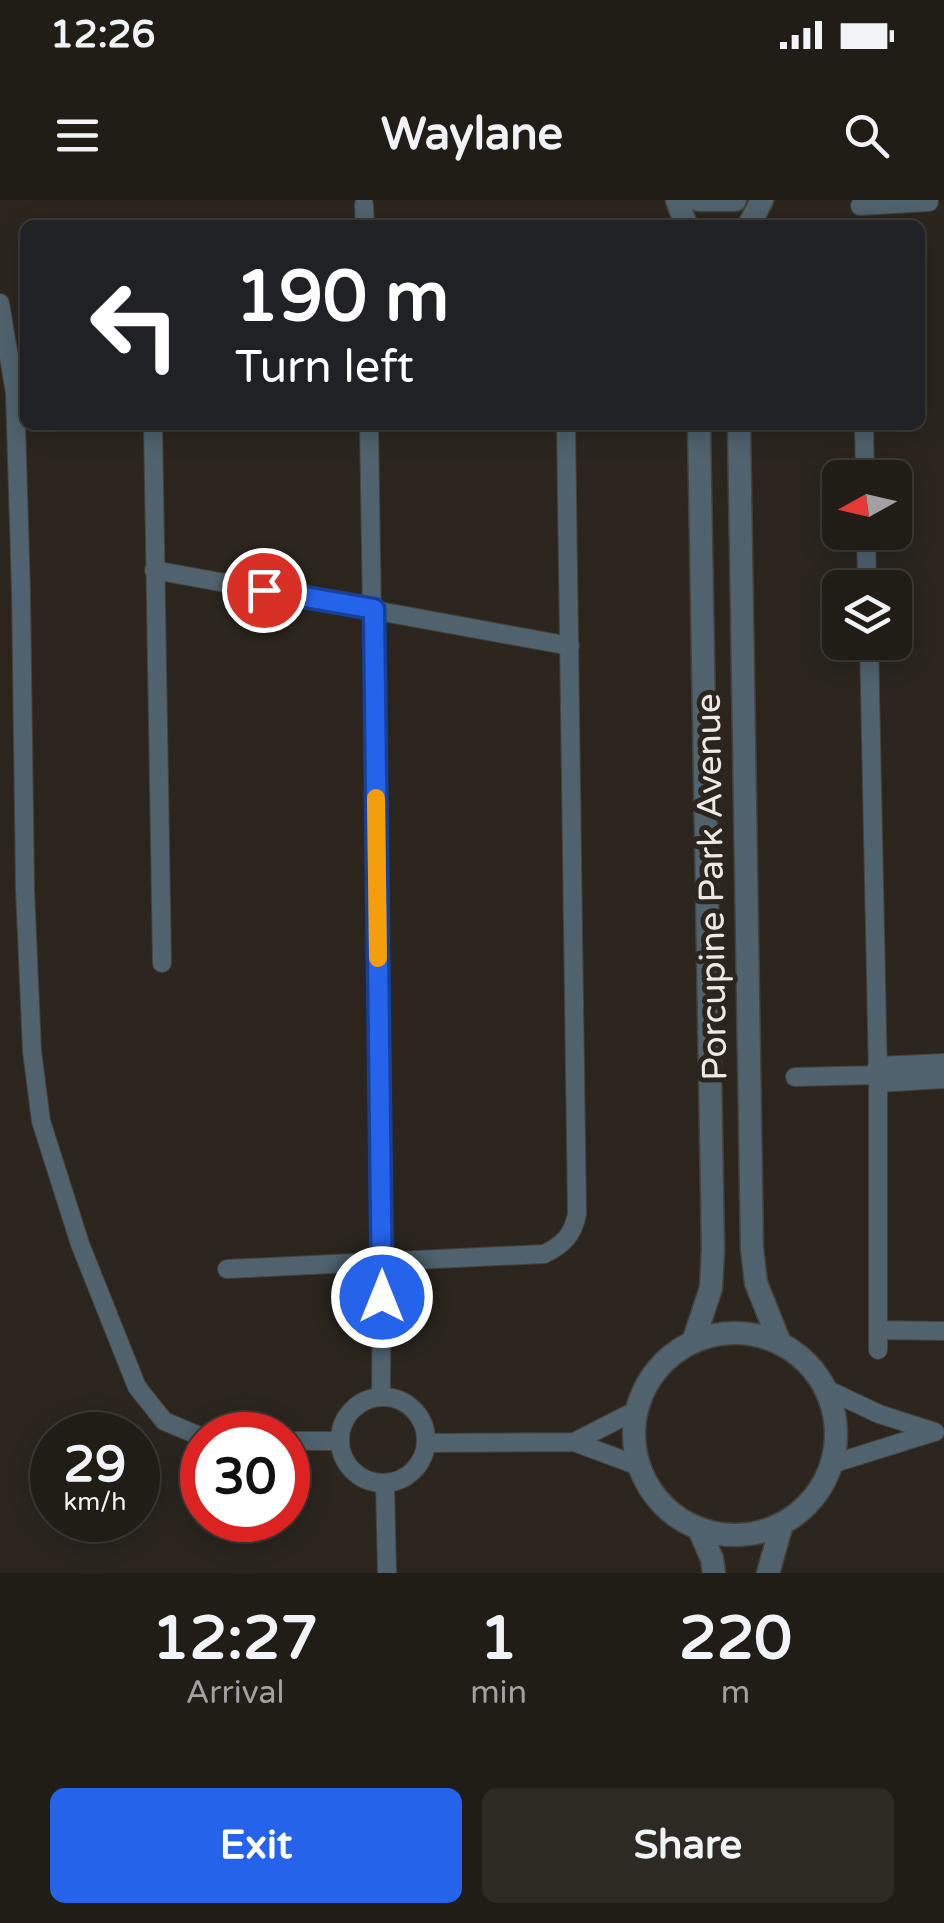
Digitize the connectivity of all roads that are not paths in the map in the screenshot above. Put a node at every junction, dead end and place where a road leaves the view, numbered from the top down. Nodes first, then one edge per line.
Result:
1 (699, 200) edge
2 (735, 200) edge
3 (929, 202) dead end
4 (364, 206) dead end
5 (860, 210) edge
6 (365, 220) edge
7 (0, 303) edge
8 (153, 430) edge
9 (370, 430) edge
10 (566, 430) edge
11 (700, 430) edge
12 (739, 430) edge
13 (864, 430) edge
14 (865, 460) edge
15 (154, 570) junction
16 (374, 609) junction
17 (570, 646) junction
18 (868, 660) edge
19 (162, 962) dead end
20 (944, 1063) edge
21 (878, 1074) junction
22 (795, 1078) dead end
23 (944, 1079) edge
24 (382, 1264) junction
25 (227, 1269) dead end
26 (878, 1330) junction
27 (944, 1331) edge
28 (692, 1342) junction
29 (780, 1343) junction
30 (878, 1350) dead end
31 (826, 1390) junction
32 (381, 1397) junction
33 (637, 1410) junction
34 (180, 1428) edge
35 (940, 1432) edge
36 (340, 1440) junction
37 (310, 1441) edge
38 (574, 1442) junction
39 (426, 1444) junction
40 (832, 1464) junction
41 (639, 1466) junction
42 (385, 1484) junction
43 (782, 1524) junction
44 (699, 1529) junction
45 (387, 1573) edge
46 (714, 1573) edge
47 (768, 1573) edge

1 - 2 street
3 - 5 street
4 - 6 street
7 - 34 street
8 - 15 street
9 - 16 street
10 - 17 street
11 - 28 street, Porcupine Park Avenue
12 - 29 street, Porcupine Park Avenue
13 - 14 street
15 - 16 street
15 - 19 street
16 - 17 street
16 - 24 street
17 - 24 street
18 - 21 street
20 - 21 street
21 - 22 street
21 - 23 street
21 - 26 street
24 - 25 street
24 - 32 street
26 - 27 street
26 - 30 street
28 - 29 street
28 - 33 street
29 - 31 street
31 - 35 street
31 - 40 street
32 - 36 street
32 - 39 street
33 - 38 street
33 - 41 street
35 - 40 street
36 - 37 street
36 - 42 street
38 - 39 street
38 - 41 street
39 - 42 street
40 - 43 street
41 - 44 street
42 - 45 street
43 - 44 street
43 - 47 street
44 - 46 street

